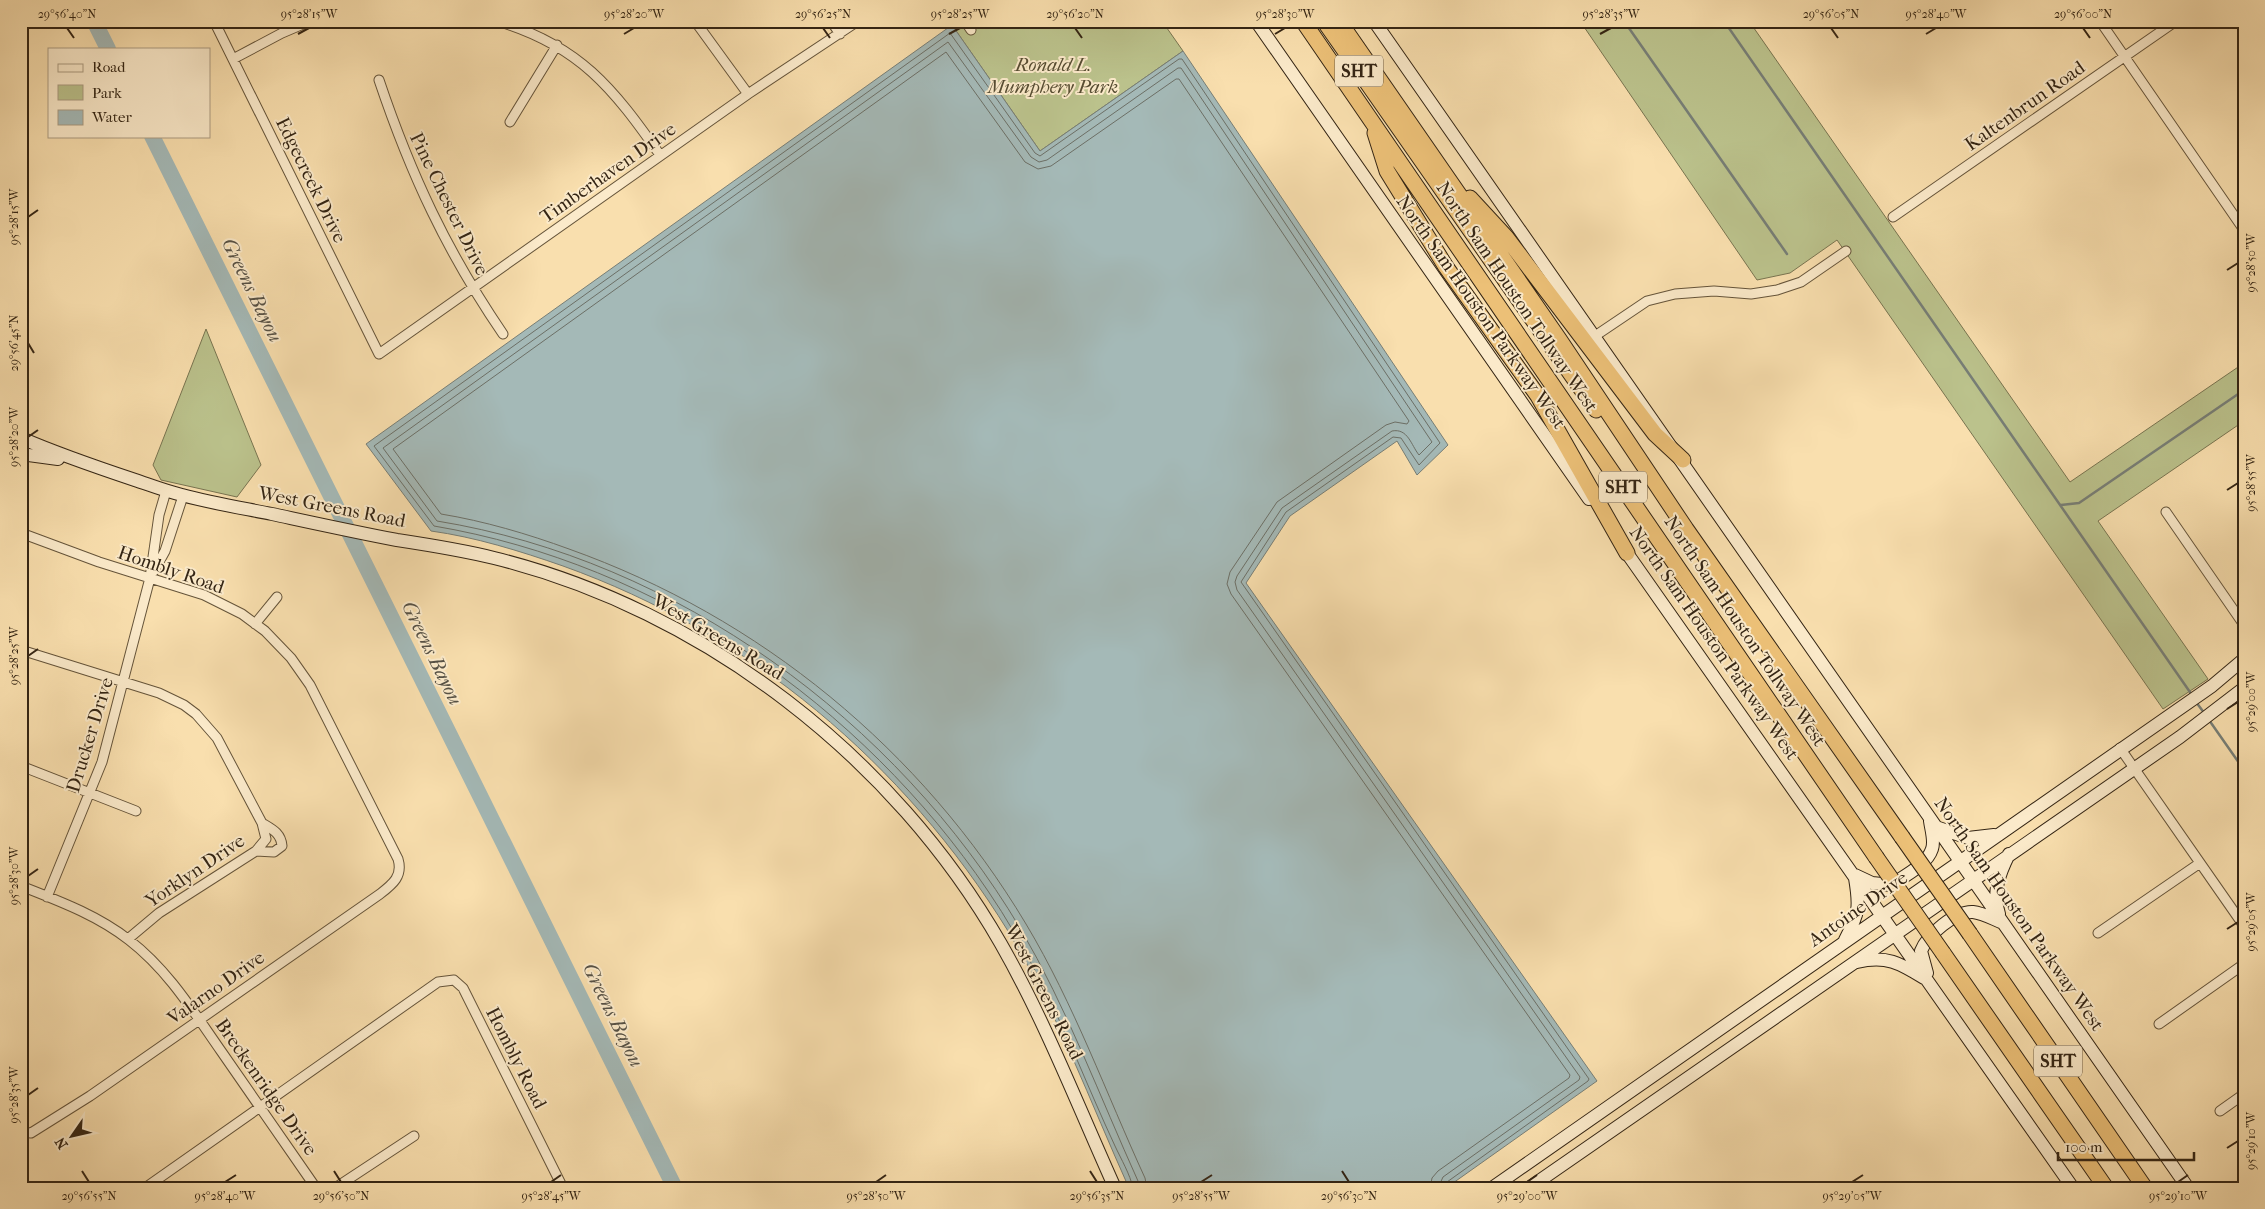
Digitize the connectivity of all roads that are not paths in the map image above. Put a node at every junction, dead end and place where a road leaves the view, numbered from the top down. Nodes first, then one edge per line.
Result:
1 (214, 21) edge
2 (310, 21) edge
3 (497, 21) edge
4 (695, 21) edge
5 (831, 21) edge
6 (858, 21) edge
7 (965, 21) edge
8 (1256, 21) edge
9 (1303, 21) edge
10 (1324, 21) edge
11 (1338, 21) edge
12 (1374, 21) edge
13 (2100, 21) edge
14 (2176, 21) edge
15 (971, 30) dead end
16 (840, 34) junction
17 (557, 45) junction
18 (2125, 57) junction
19 (233, 60) junction
20 (379, 80) dead end
21 (748, 94) junction
22 (1370, 117) junction
23 (510, 122) dead end
24 (660, 155) junction
25 (1431, 156) junction
26 (1893, 217) dead end
27 (2244, 230) edge
28 (1846, 251) dead end
29 (472, 289) junction
30 (503, 334) dead end
31 (1595, 336) junction
32 (379, 354) joint
33 (21, 438) edge
34 (21, 454) edge
35 (1683, 460) junction
36 (84, 462) junction
37 (166, 491) junction
38 (183, 496) junction
39 (2166, 512) dead end
40 (1686, 529) junction
41 (21, 534) edge
42 (1627, 553) junction
43 (150, 578) junction
44 (277, 598) dead end
45 (255, 624) junction
46 (2244, 625) edge
47 (21, 650) edge
48 (2244, 659) edge
49 (123, 682) junction
50 (2244, 688) edge
51 (2120, 748) junction
52 (21, 766) edge
53 (2134, 768) junction
54 (90, 794) junction
55 (136, 811) dead end
56 (1932, 821) junction
57 (262, 823) junction
58 (1999, 833) junction
59 (393, 848) joint
60 (256, 851) junction
61 (2009, 854) junction
62 (1959, 861) junction
63 (2200, 863) junction
64 (1855, 875) junction
65 (1972, 880) junction
66 (21, 886) edge
67 (47, 897) junction
68 (1882, 915) junction
69 (2002, 923) junction
70 (2244, 926) edge
71 (1895, 933) junction
72 (2098, 933) dead end
73 (128, 939) junction
74 (1844, 941) junction
75 (1851, 964) junction
76 (2244, 964) edge
77 (1929, 981) junction
78 (1742, 1013) junction
79 (199, 1020) junction
80 (2159, 1024) dead end
81 (1754, 1031) junction
82 (2244, 1094) edge
83 (1614, 1102) junction
84 (259, 1106) junction
85 (2220, 1111) dead end
86 (1626, 1120) junction
87 (21, 1132) edge
88 (414, 1136) dead end
89 (145, 1188) edge
90 (316, 1188) edge
91 (335, 1188) edge
92 (563, 1188) edge
93 (1114, 1188) edge
94 (1492, 1188) edge
95 (1529, 1188) edge
96 (2073, 1188) edge
97 (2106, 1188) edge
98 (2145, 1188) edge
99 (2188, 1188) edge

1 - 19 street, Edgecreek Drive
2 - 19 street
3 - 17 street
4 - 21 street
5 - 16 street
6 - 16 street, Timberhaven Drive
7 - 15 street
8 - 42 main road, North Sam Houston Parkway West
9 - 22 highway, North Sam Houston Tollway West / SHT
10 - 40 highway, North Sam Houston Tollway West / SHT
11 - 25 highway, North Sam Houston Tollway West / SHT
12 - 31 main road, North Sam Houston Parkway West
13 - 18 street
14 - 18 street, Kaltenbrun Road
16 - 21 street, Timberhaven Drive
17 - 23 street
17 - 24 street
18 - 26 street, Kaltenbrun Road
18 - 27 street
19 - 32 street, Edgecreek Drive
20 - 29 street, Pine Chester Drive
21 - 24 street, Timberhaven Drive
22 - 42 highway
22 - 97 highway, North Sam Houston Tollway West / SHT, bridge
24 - 29 street, Timberhaven Drive
25 - 35 highway
25 - 40 highway, North Sam Houston Tollway West / SHT
28 - 31 street
29 - 30 street, Pine Chester Drive
29 - 32 street, Timberhaven Drive
31 - 35 main road, North Sam Houston Parkway West
33 - 36 main road, West Greens Road
34 - 36 main road, West Greens Road
35 - 56 main road, North Sam Houston Parkway West
36 - 37 main road, West Greens Road
37 - 38 main road, West Greens Road
37 - 43 street, Drucker Drive
38 - 43 street, Drucker Drive
38 - 93 main road, West Greens Road
39 - 46 street
40 - 98 highway, North Sam Houston Tollway West / SHT, bridge
41 - 43 street, Hombly Road
42 - 64 main road, North Sam Houston Parkway West
43 - 45 street, Hombly Road
43 - 49 street, Drucker Drive
44 - 45 street
45 - 59 street, Hombly Road
47 - 49 street
48 - 51 main road, Antoine Drive
49 - 54 street, Drucker Drive
49 - 57 street
50 - 53 main road
51 - 53 street
51 - 58 main road, Antoine Drive
52 - 54 street
53 - 61 main road
53 - 63 street
54 - 55 street
54 - 67 street, Drucker Drive
56 - 58 main road
56 - 62 main road, North Sam Houston Parkway West
56 - 64 main road
57 - 60 street, Yorklyn Drive
57 - 60 street
58 - 62 main road, Antoine Drive
59 - 79 street, Valarno Drive
60 - 73 street, Yorklyn Drive
61 - 65 main road
61 - 69 main road
62 - 65 main road, North Sam Houston Parkway West
62 - 68 main road, Antoine Drive
63 - 70 street
63 - 72 street
64 - 68 main road, North Sam Houston Parkway West
64 - 74 main road
65 - 69 main road, North Sam Houston Parkway West
65 - 71 main road
66 - 67 street, Breckenridge Drive
67 - 73 street, Breckenridge Drive
68 - 71 main road, North Sam Houston Parkway West
68 - 74 main road, Antoine Drive
69 - 77 main road
69 - 99 main road, North Sam Houston Parkway West
71 - 75 main road
71 - 77 main road, North Sam Houston Parkway West
73 - 79 street, Breckenridge Drive
74 - 78 main road, Antoine Drive
75 - 77 main road
75 - 81 main road
76 - 80 street
77 - 96 main road, North Sam Houston Parkway West
78 - 81 main road
78 - 83 main road, Antoine Drive
79 - 84 street, Breckenridge Drive
79 - 87 street, Valarno Drive
81 - 86 main road
82 - 85 street
83 - 86 main road
83 - 94 main road, Antoine Drive
84 - 89 street, Hombly Road
84 - 90 street, Breckenridge Drive
84 - 92 street, Hombly Road
86 - 95 main road
88 - 91 street

